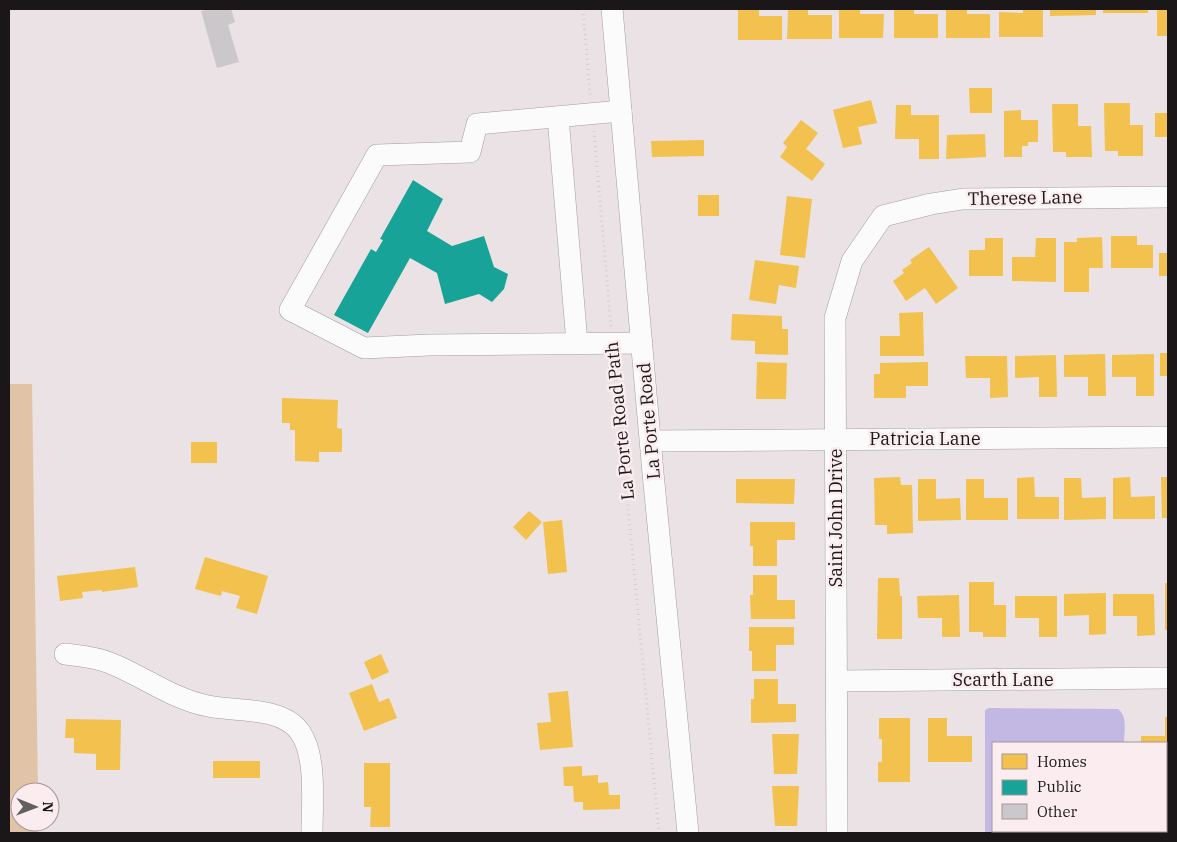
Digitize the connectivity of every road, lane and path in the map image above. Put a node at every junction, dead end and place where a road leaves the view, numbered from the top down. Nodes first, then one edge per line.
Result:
1 (583, 9) edge
2 (612, 9) edge
3 (621, 111) junction
4 (592, 114) junction
5 (558, 117) junction
6 (1168, 197) edge
7 (883, 216) joint
8 (577, 343) junction
9 (612, 343) junction
10 (642, 343) junction
11 (1168, 437) edge
12 (836, 439) junction
13 (651, 441) junction
14 (65, 654) dead end
15 (1168, 678) edge
16 (837, 681) junction
17 (312, 833) edge
18 (659, 833) edge
19 (688, 833) edge
20 (837, 833) edge

1 - 4 path, La Porte Road Path
2 - 3 street, La Porte Road
3 - 4 street
3 - 10 street, La Porte Road
4 - 5 street
4 - 9 path, La Porte Road Path
5 - 8 street
5 - 8 street
6 - 7 street, Therese Lane
7 - 12 street, Saint John Drive
8 - 9 street
9 - 10 street
9 - 18 path, La Porte Road Path
10 - 13 street, La Porte Road
11 - 12 street, Patricia Lane
12 - 13 street, Patricia Lane
12 - 16 street, Saint John Drive
13 - 19 street, La Porte Road
14 - 17 street
15 - 16 street, Scarth Lane
16 - 20 street, Saint John Drive

